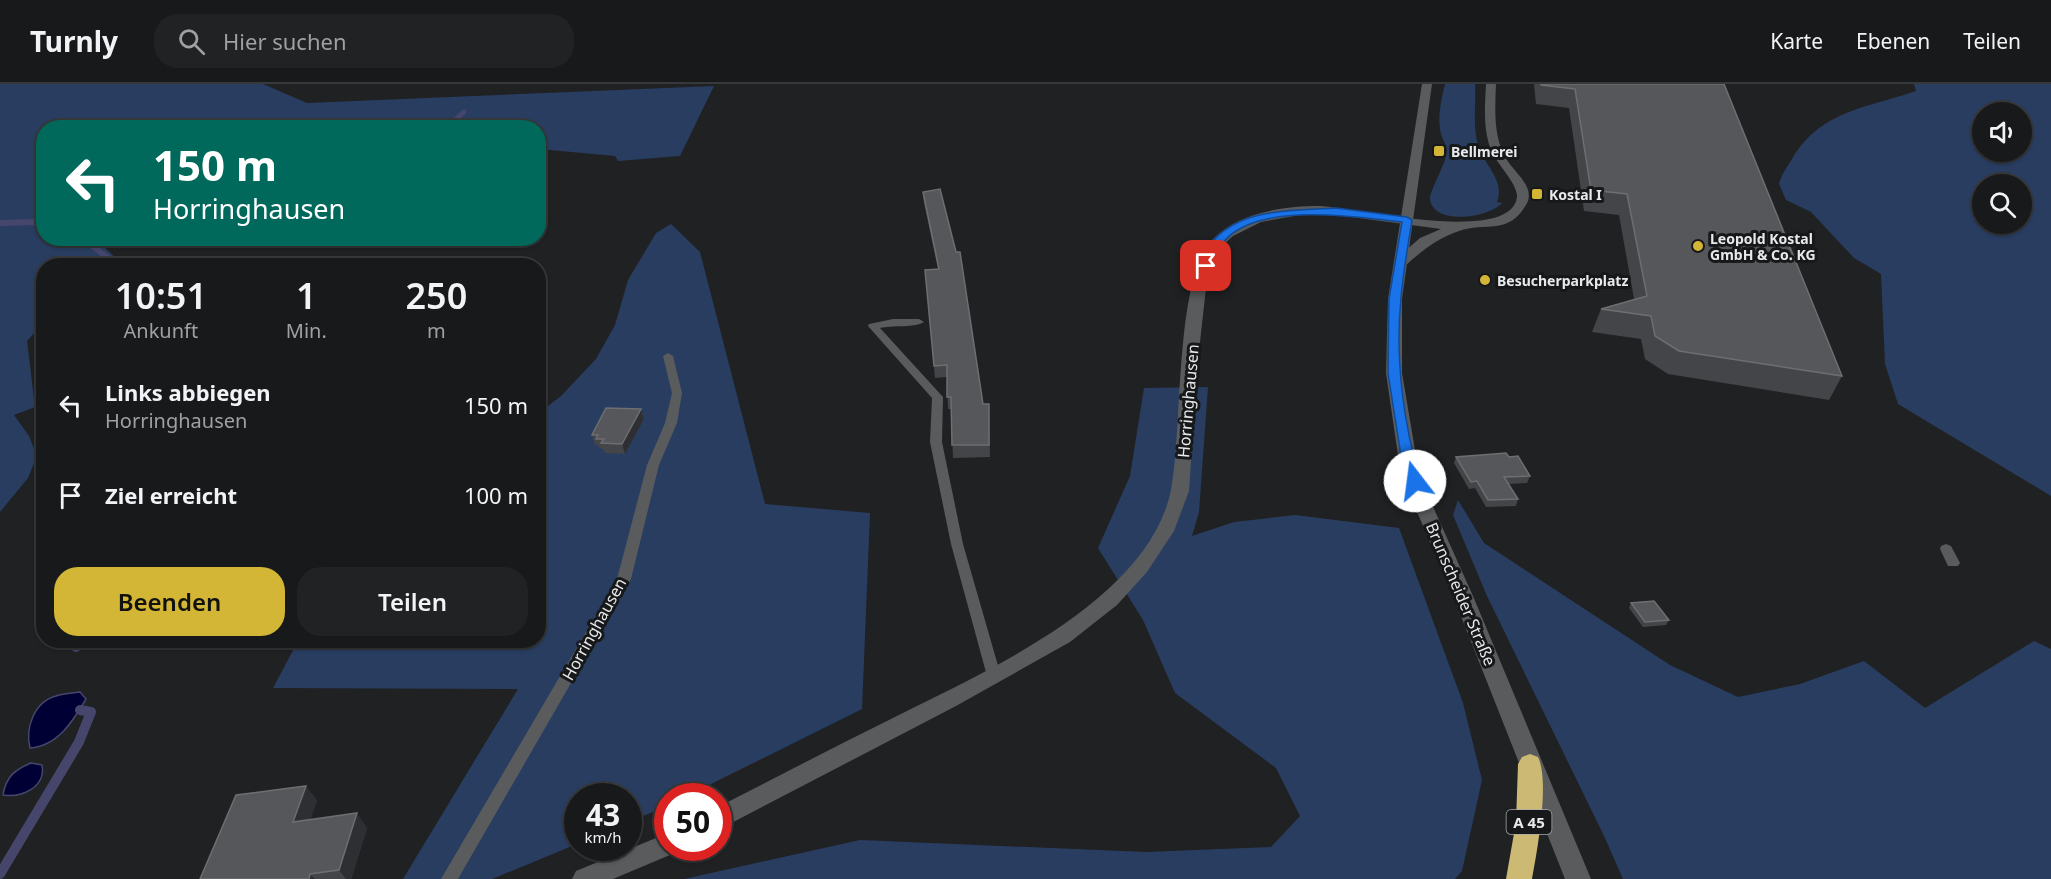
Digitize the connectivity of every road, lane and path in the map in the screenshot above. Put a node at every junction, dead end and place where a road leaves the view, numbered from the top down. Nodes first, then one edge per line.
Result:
1 (1427, 84) edge
2 (1491, 84) edge
3 (1407, 220) junction
4 (1459, 227) junction
5 (1401, 262) junction
6 (919, 322) dead end
7 (668, 356) dead end
8 (1946, 549) dead end
9 (1953, 563) dead end
10 (994, 676) junction
11 (1530, 764) junction
12 (732, 812) edge
13 (654, 850) edge
14 (449, 879) edge
15 (585, 879) edge
16 (1519, 879) edge
17 (1578, 879) edge

1 - 3 street, Brunscheider Straße
2 - 4 street
3 - 4 street, Horringhausen
3 - 5 street, Brunscheider Straße
3 - 10 street, Horringhausen
4 - 5 street
5 - 11 street, Brunscheider Straße
6 - 10 lane
7 - 14 lane, Horringhausen
8 - 9 lane
10 - 12 street, Horringhausen
11 - 16 highway, A 45
11 - 17 street, Brunscheider Straße
13 - 15 street

